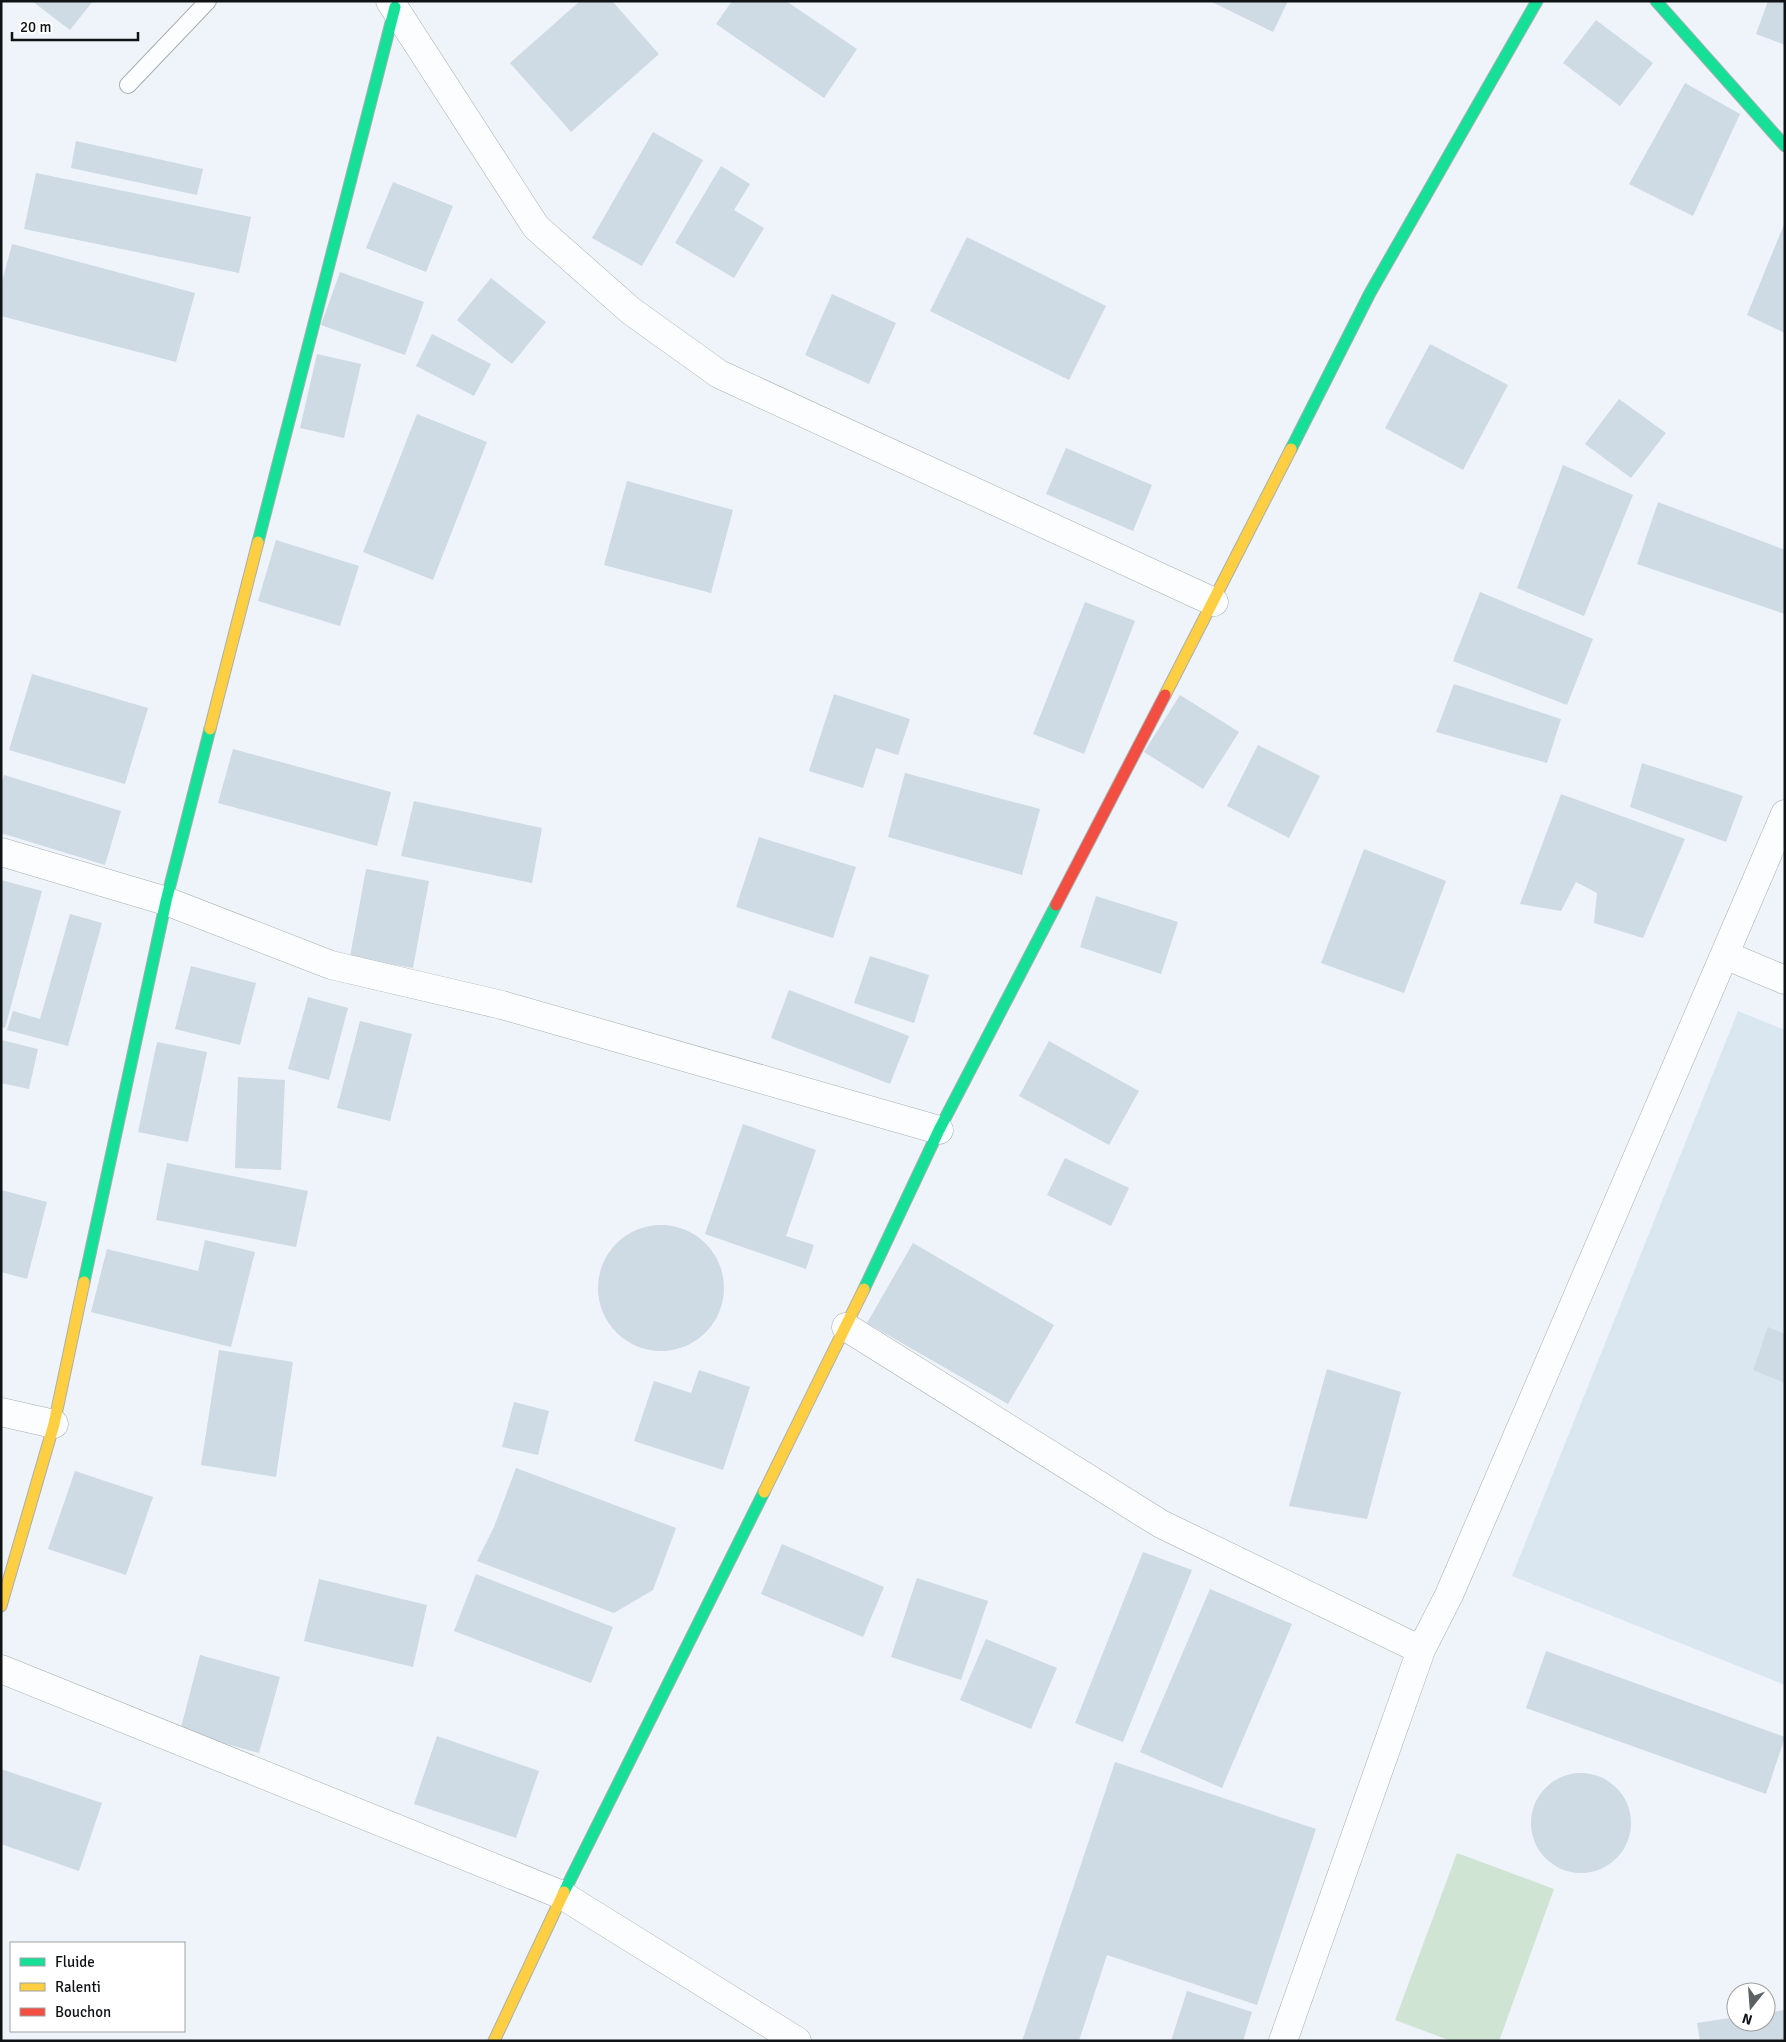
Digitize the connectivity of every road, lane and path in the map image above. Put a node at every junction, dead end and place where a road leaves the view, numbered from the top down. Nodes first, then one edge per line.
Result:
1 (208, 1) edge
2 (1537, 1) edge
3 (1656, 1) edge
4 (393, 4) edge
5 (128, 84) dead end
6 (1785, 146) edge
7 (1214, 602) junction
8 (1785, 814) edge
9 (1, 852) edge
10 (166, 901) junction
11 (1725, 956) junction
12 (1785, 980) edge
13 (939, 1130) junction
14 (846, 1327) junction
15 (1, 1412) edge
16 (54, 1424) junction
17 (1, 1606) edge
18 (1421, 1650) junction
19 (1, 1669) edge
20 (562, 1895) junction
21 (494, 2041) edge
22 (797, 2041) edge
23 (1283, 2041) edge

1 - 5 lane
2 - 7 street
3 - 6 street
4 - 7 street
4 - 10 street
7 - 13 street
8 - 11 street
9 - 10 street
10 - 13 street
10 - 16 street
11 - 12 street
11 - 18 street
13 - 14 street
14 - 18 street
14 - 20 street
15 - 16 street
16 - 17 street
18 - 23 street
19 - 20 street
20 - 21 street
20 - 22 street

